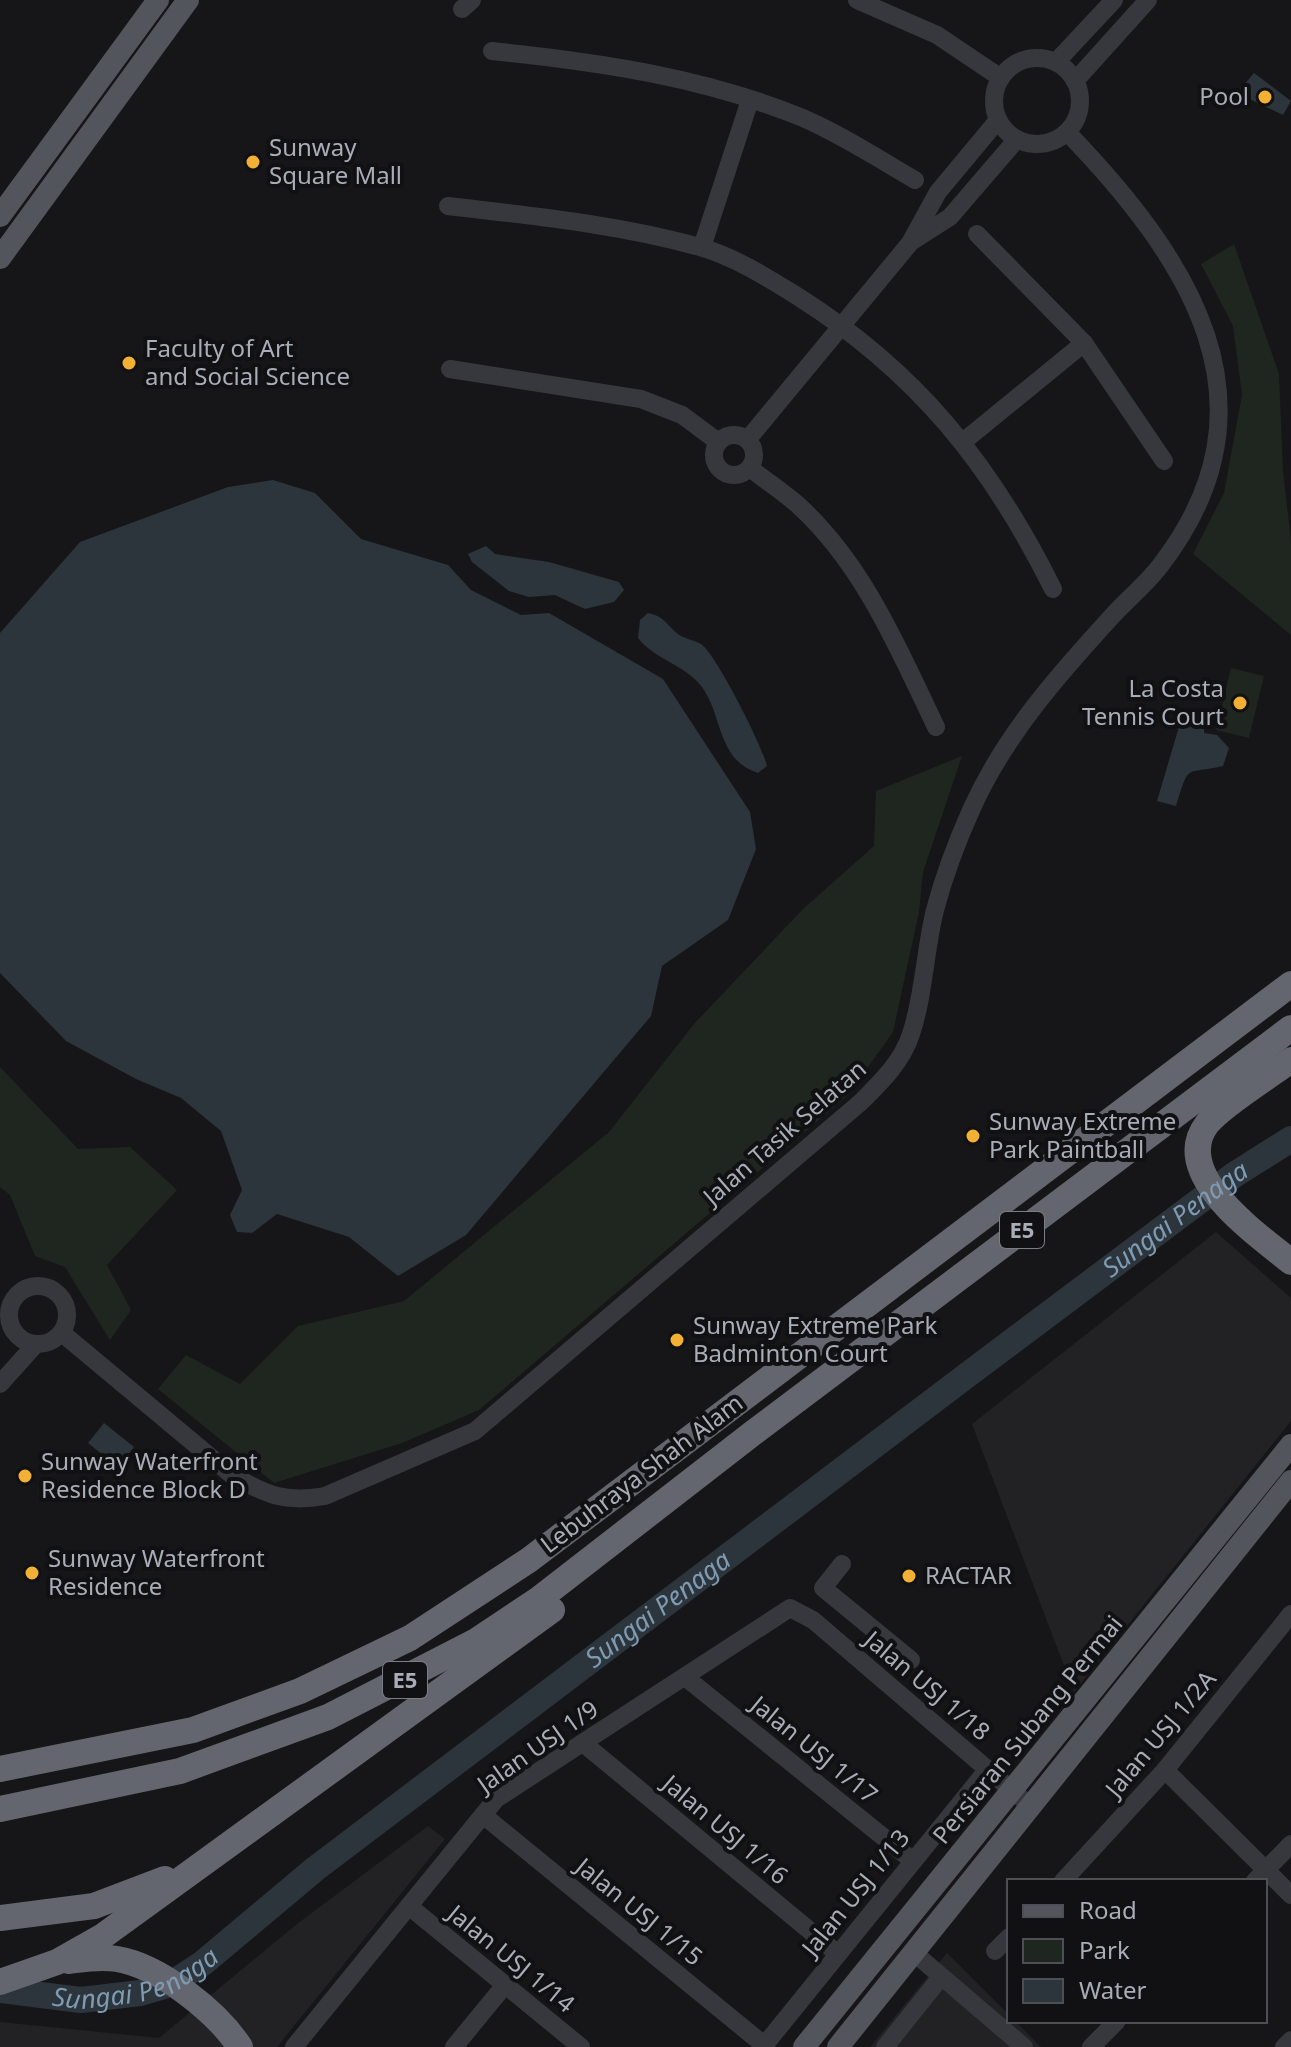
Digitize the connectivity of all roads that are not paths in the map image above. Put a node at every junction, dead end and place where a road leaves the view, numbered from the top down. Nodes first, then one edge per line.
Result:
1 (158, 0) edge
2 (188, 0) edge
3 (857, 0) edge
4 (1114, 0) edge
5 (1148, 0) edge
6 (492, 51) dead end
7 (1056, 62) junction
8 (1001, 78) junction
9 (1075, 81) junction
10 (750, 100) junction
11 (998, 120) junction
12 (1067, 132) junction
13 (1017, 139) junction
14 (915, 180) dead end
15 (448, 206) dead end
16 (0, 216) edge
17 (977, 234) dead end
18 (910, 243) junction
19 (702, 247) junction
20 (0, 258) edge
21 (843, 325) junction
22 (1084, 343) junction
23 (450, 369) dead end
24 (748, 439) junction
25 (717, 441) junction
26 (964, 441) junction
27 (1164, 461) dead end
28 (750, 468) junction
29 (1053, 589) dead end
30 (936, 727) dead end
31 (1291, 984) edge
32 (1291, 1028) edge
33 (1291, 1060) edge
34 (1291, 1262) edge
35 (5, 1333) edge
36 (62, 1333) junction
37 (35, 1345) junction
38 (0, 1384) edge
39 (753, 1433) junction
40 (1291, 1445) edge
41 (1291, 1481) edge
42 (842, 1564) dead end
43 (790, 1608) joint
44 (1291, 1614) edge
45 (911, 1660) dead end
46 (685, 1677) junction
47 (583, 1743) junction
48 (66, 1755) junction
49 (0, 1762) edge
50 (0, 1769) edge
51 (988, 1769) junction
52 (1165, 1770) junction
53 (1012, 1790) junction
54 (1030, 1805) junction
55 (0, 1809) edge
56 (483, 1815) junction
57 (1291, 1844) edge
58 (913, 1861) junction
59 (199, 1867) junction
60 (1260, 1876) edge
61 (1065, 1879) edge
62 (1267, 1880) edge
63 (1291, 1895) edge
64 (410, 1907) junction
65 (0, 1918) edge
66 (1007, 1939) edge
67 (995, 1951) dead end
68 (913, 1952) junction
69 (838, 1954) junction
70 (57, 1962) junction
71 (941, 1977) junction
72 (0, 1982) edge
73 (505, 1985) junction
74 (1115, 2023) edge
75 (1291, 2040) edge
76 (764, 2046) edge
77 (240, 2047) edge
78 (294, 2047) edge
79 (454, 2047) edge
80 (581, 2047) edge
81 (804, 2047) edge
82 (838, 2047) edge
83 (885, 2047) edge
84 (1024, 2047) edge
85 (1091, 2047) edge
86 (1284, 2047) edge

1 - 16 main road
2 - 20 main road
3 - 8 street
4 - 7 street
5 - 9 street
6 - 10 street
7 - 8 street
7 - 9 street
8 - 11 street
9 - 12 street
10 - 14 street
10 - 19 street
11 - 13 street
11 - 18 street
12 - 13 street
12 - 36 street, Jalan Tasik Selatan
13 - 18 street
15 - 19 street
17 - 22 street
18 - 21 street
19 - 21 street
21 - 24 street
21 - 26 street
22 - 26 street
22 - 27 street
23 - 25 street
24 - 25 street
24 - 28 street
25 - 28 street
26 - 29 street
28 - 30 street
31 - 48 highway, Lebuhraya Shah Alam / E5
32 - 39 highway, Lebuhraya Shah Alam / E5
33 - 34 highway
35 - 36 street
35 - 37 street
36 - 37 street
37 - 38 street
39 - 55 highway, Lebuhraya Shah Alam / E5
39 - 59 highway
40 - 53 main road, Persiaran Subang Permai
41 - 54 main road, Persiaran Subang Permai
42 - 45 street
43 - 46 street, Jalan USJ 1/9
43 - 51 street, Jalan USJ 1/18
44 - 52 street, Jalan USJ 1/2A
46 - 47 street, Jalan USJ 1/9
46 - 58 street, Jalan USJ 1/17
47 - 56 street, Jalan USJ 1/9
47 - 69 street, Jalan USJ 1/16
48 - 49 highway
48 - 50 highway, Lebuhraya Shah Alam / E5
51 - 53 street, Jalan USJ 1/18
51 - 58 street, Jalan USJ 1/13
52 - 60 street
52 - 61 street, Jalan USJ 1/2A
53 - 54 street, Jalan USJ 1/18
53 - 81 main road, Persiaran Subang Permai
54 - 68 main road, Persiaran Subang Permai
56 - 64 street, Jalan USJ 1/9
56 - 76 street, Jalan USJ 1/15
57 - 60 street
58 - 69 street, Jalan USJ 1/13
59 - 65 highway
59 - 70 highway
62 - 63 street
64 - 73 street, Jalan USJ 1/14
64 - 78 street, Jalan USJ 1/9
66 - 67 street
68 - 71 street
68 - 82 main road, Persiaran Subang Permai
69 - 76 street, Jalan USJ 1/13
70 - 72 highway
70 - 77 highway
71 - 83 street
71 - 84 street
73 - 79 street
73 - 80 street, Jalan USJ 1/14
74 - 85 street
75 - 86 street

